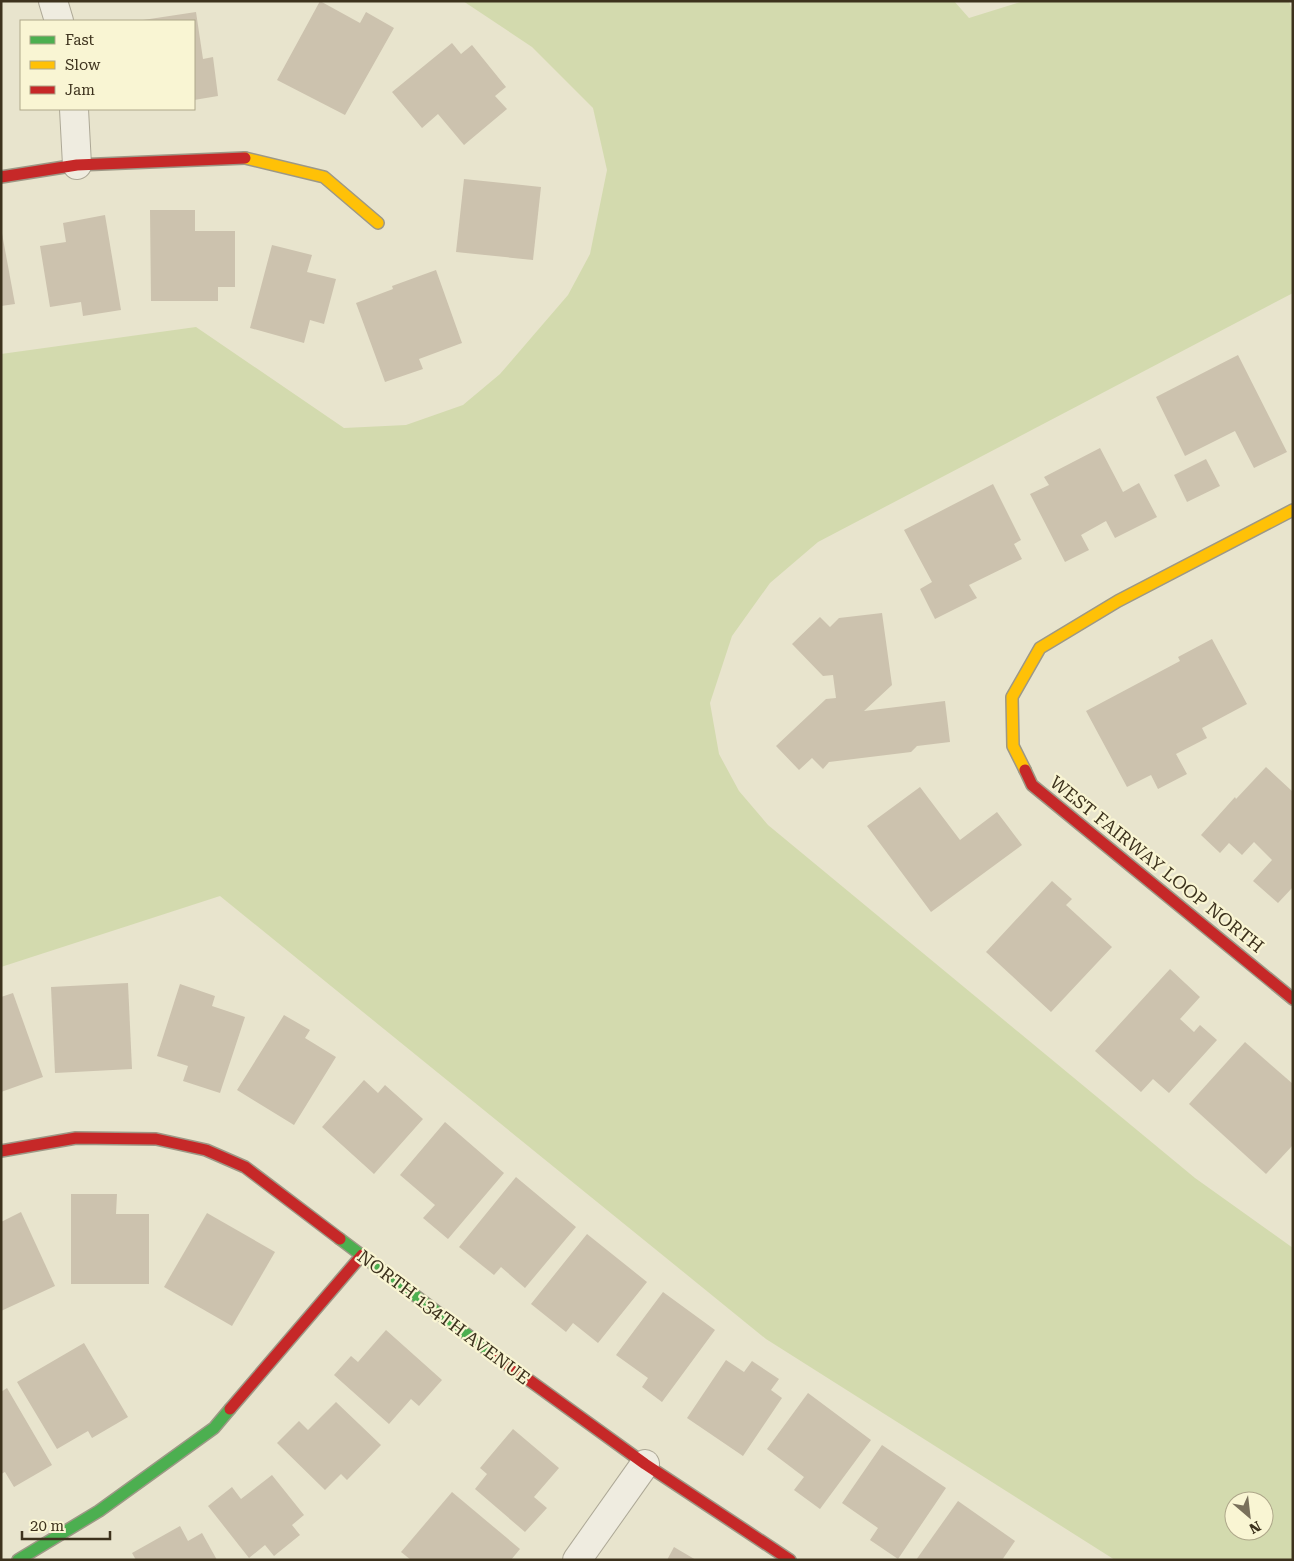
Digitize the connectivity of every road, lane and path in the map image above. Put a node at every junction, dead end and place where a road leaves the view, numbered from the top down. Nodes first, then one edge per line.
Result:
1 (53, 1) edge
2 (59, 20) edge
3 (74, 110) edge
4 (77, 165) junction
5 (1, 177) edge
6 (378, 224) dead end
7 (1293, 510) edge
8 (1293, 998) edge
9 (1, 1151) edge
10 (362, 1255) junction
11 (645, 1464) junction
12 (18, 1560) edge
13 (577, 1560) edge
14 (790, 1560) edge

1 - 2 street
3 - 4 street
4 - 5 street
4 - 6 street
7 - 8 street, WEST FAIRWAY LOOP NORTH
9 - 10 street, NORTH 134TH AVENUE
10 - 11 street, NORTH 134TH AVENUE
10 - 12 street
11 - 13 street
11 - 14 street, NORTH 134TH AVENUE

